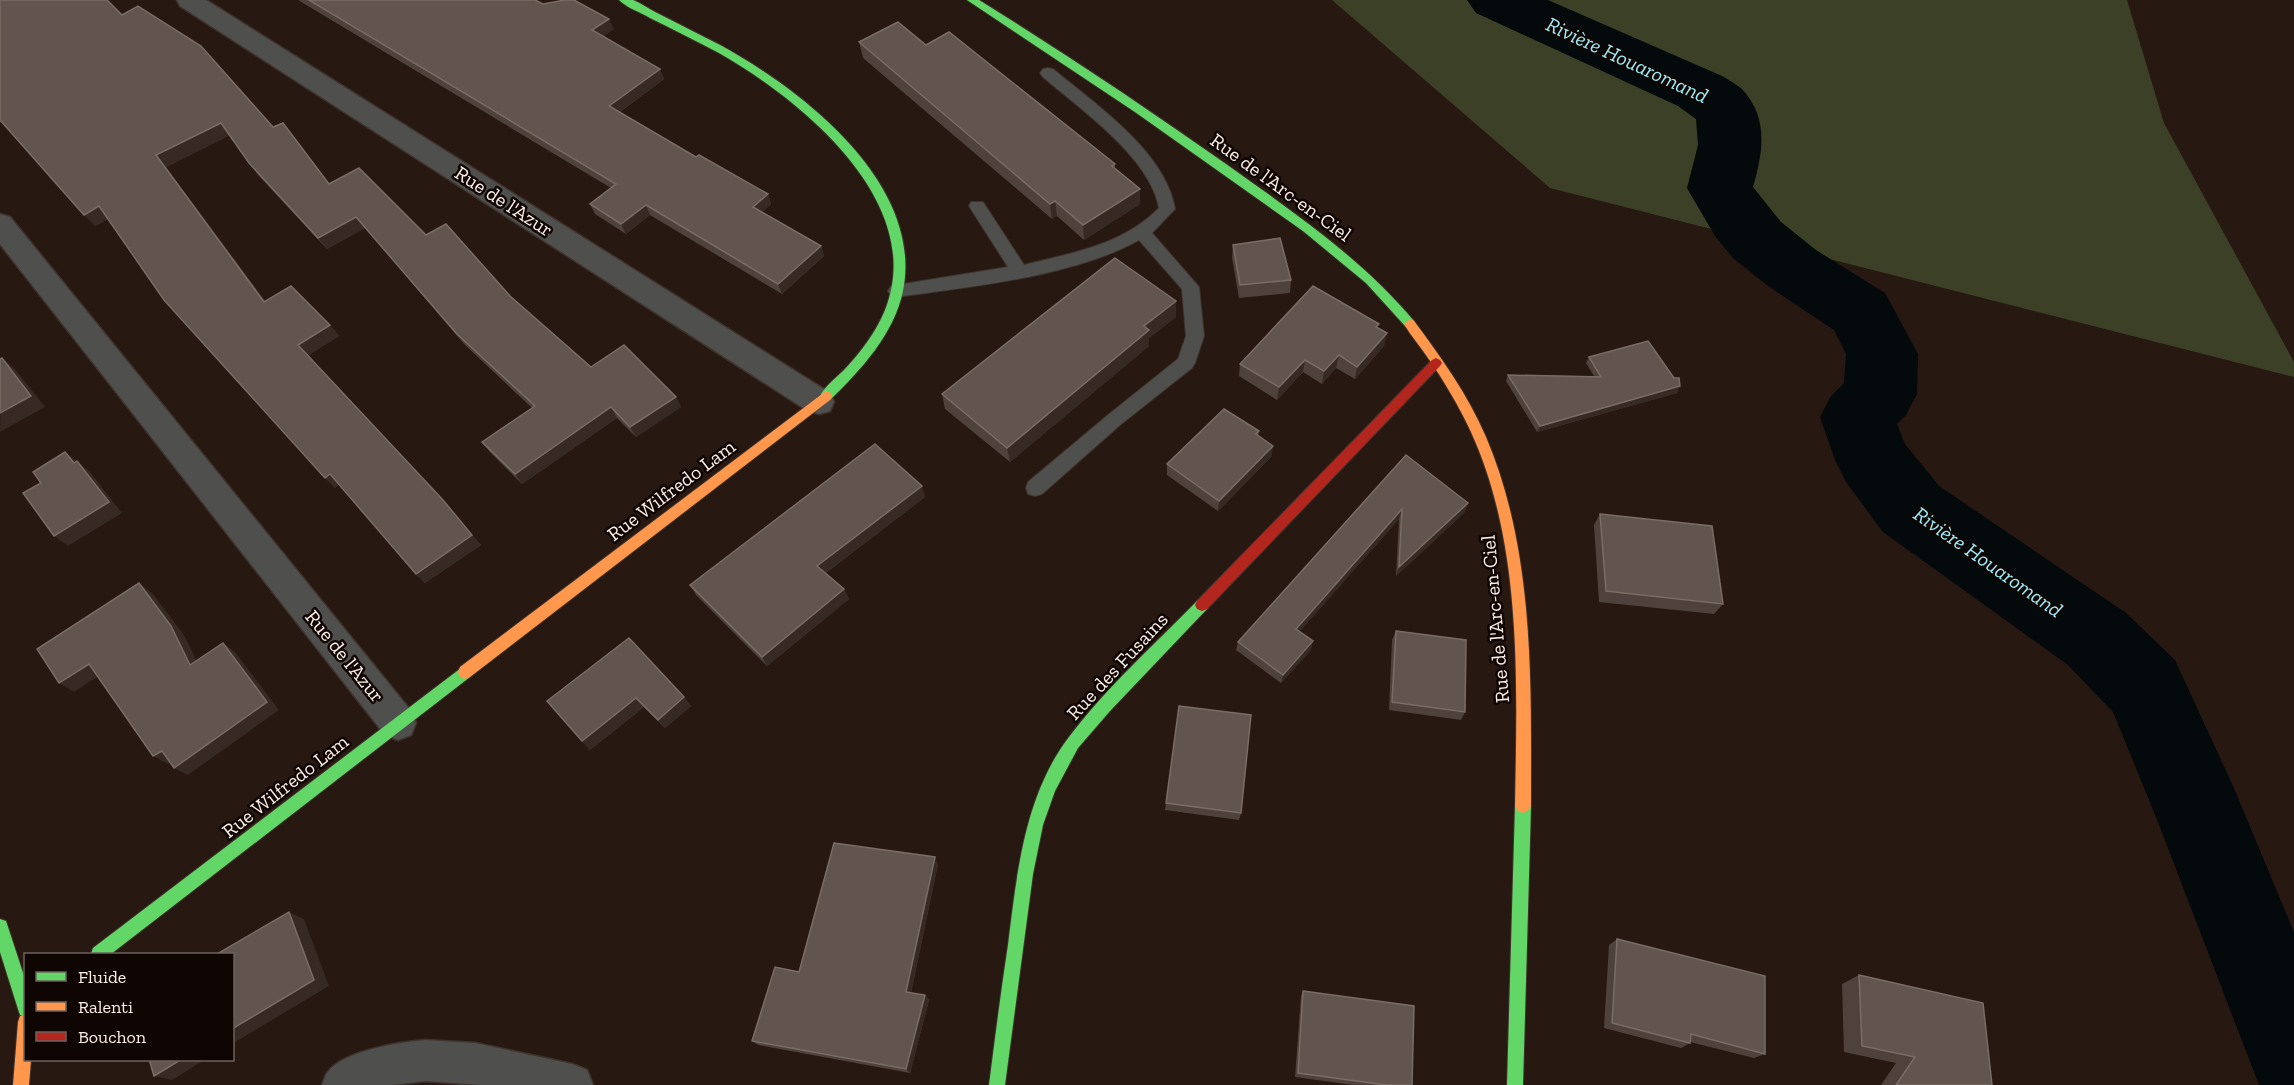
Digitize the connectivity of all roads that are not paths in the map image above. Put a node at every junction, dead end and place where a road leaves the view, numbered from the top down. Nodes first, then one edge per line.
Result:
1 (189, 0) edge
2 (624, 0) edge
3 (972, 0) edge
4 (1048, 73) dead end
5 (977, 206) dead end
6 (0, 224) edge
7 (1141, 232) junction
8 (1020, 272) junction
9 (897, 291) junction
10 (1436, 363) junction
11 (819, 402) junction
12 (1035, 488) dead end
13 (398, 723) junction
14 (0, 927) edge
15 (100, 953) edge
16 (24, 1003) edge
17 (24, 1047) edge
18 (21, 1085) edge
19 (343, 1085) edge
20 (572, 1085) edge
21 (997, 1085) edge
22 (1515, 1085) edge

1 - 11 street, Rue de l'Azur
2 - 9 street, Rue Wilfredo Lam
3 - 10 street, Rue de l'Arc-en-Ciel
4 - 7 lane
5 - 8 lane
6 - 13 street, Rue de l'Azur
7 - 8 lane
7 - 12 lane
8 - 9 lane
9 - 11 street, Rue Wilfredo Lam
10 - 21 street, Rue des Fusains
10 - 22 street, Rue de l'Arc-en-Ciel
11 - 13 street, Rue Wilfredo Lam
13 - 15 street, Rue Wilfredo Lam
14 - 16 street
17 - 18 street
19 - 20 street

